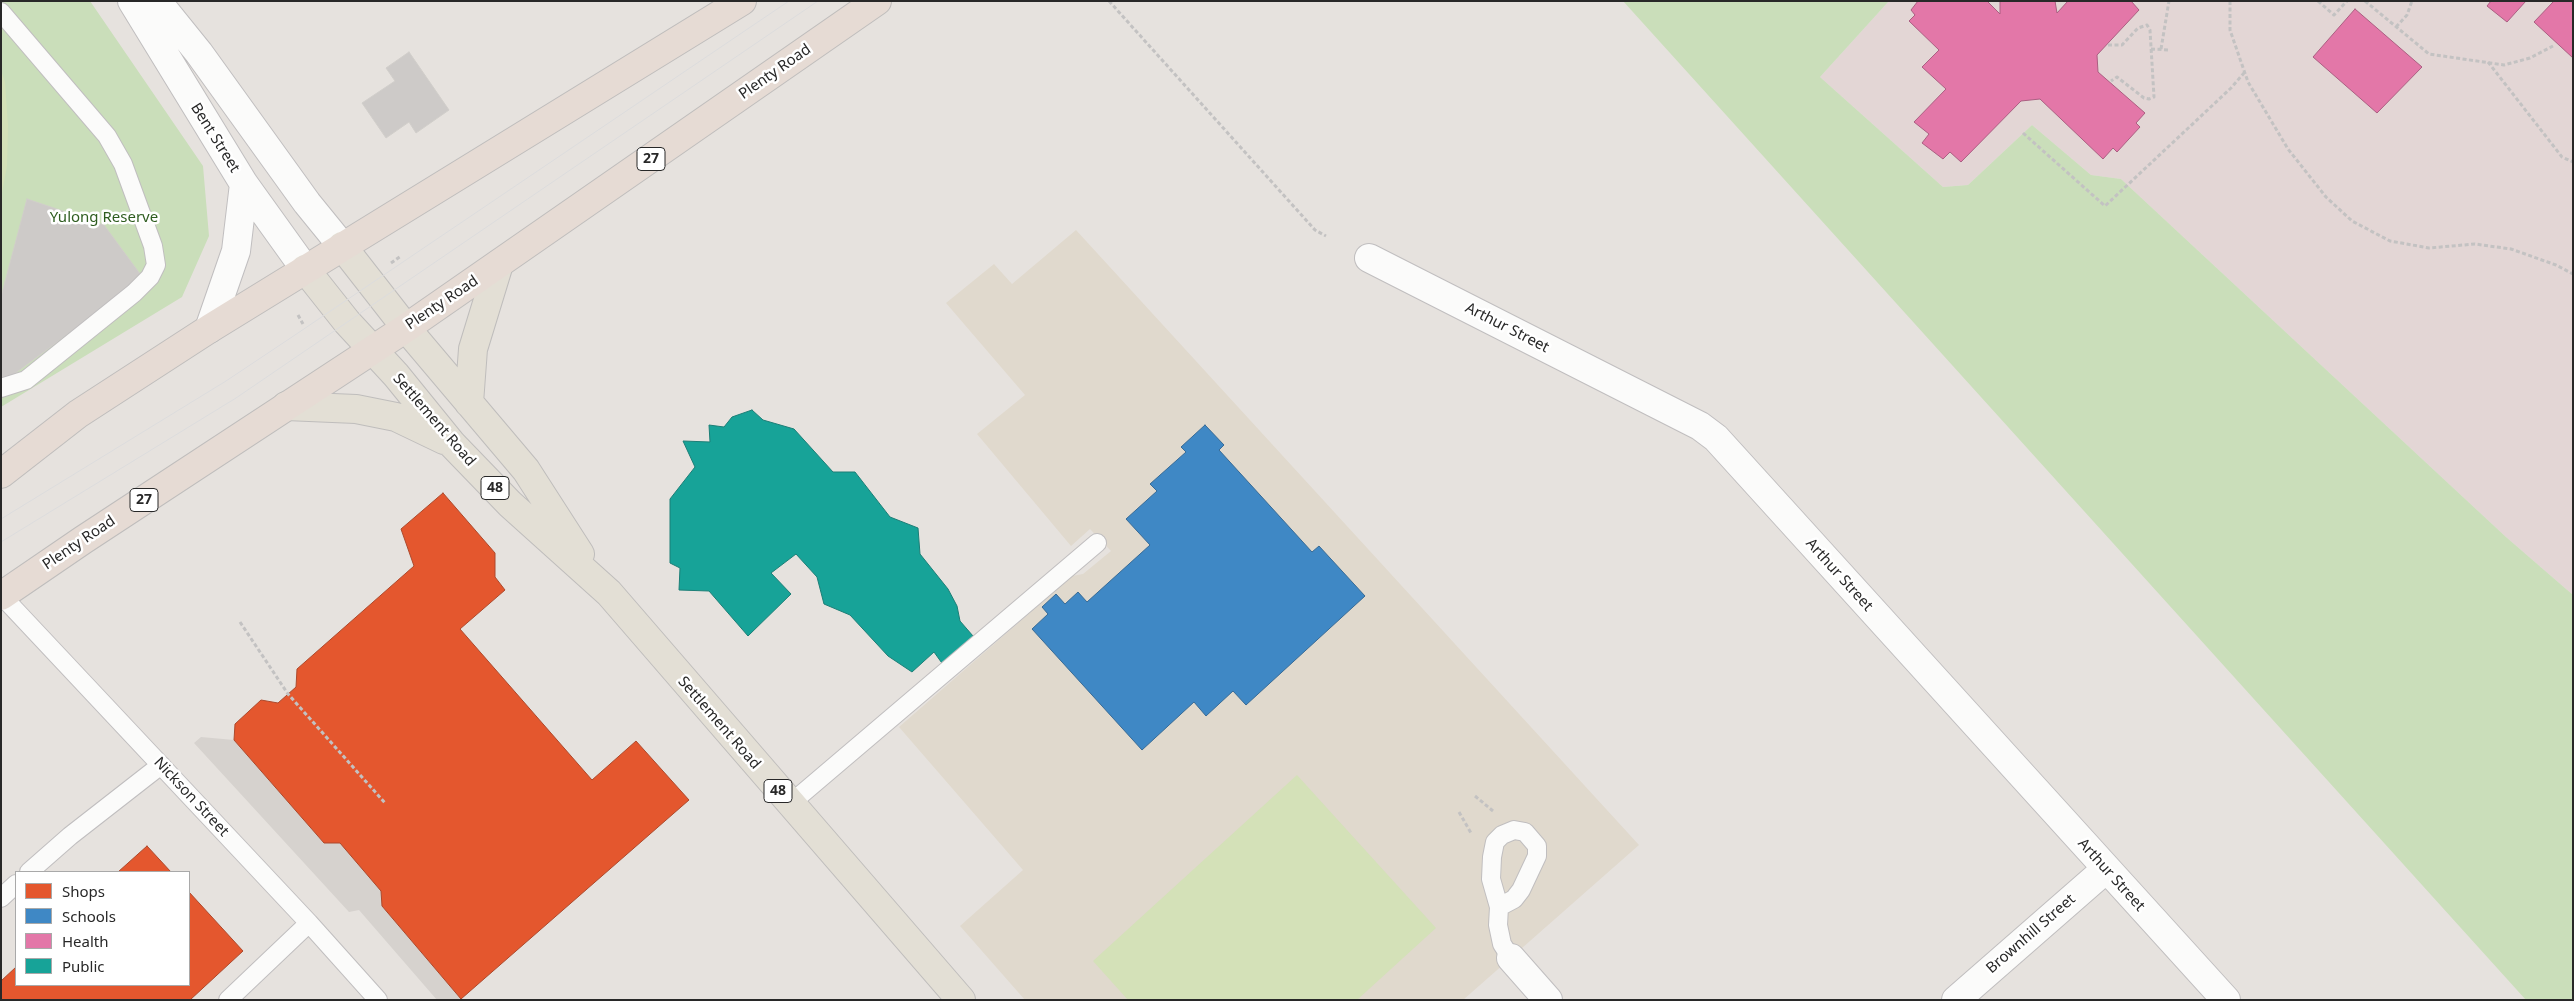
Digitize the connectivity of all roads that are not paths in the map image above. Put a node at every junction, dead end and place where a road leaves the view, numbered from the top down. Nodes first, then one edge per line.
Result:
1 (132, 1) edge
2 (157, 1) edge
3 (742, 1) edge
4 (877, 1) edge
5 (1, 12) edge
6 (244, 184) junction
7 (342, 246) junction
8 (1369, 258) dead end
9 (499, 264) junction
10 (305, 269) junction
11 (406, 328) junction
12 (209, 329) junction
13 (372, 349) junction
14 (1, 388) edge
15 (469, 403) junction
16 (286, 406) junction
17 (452, 444) junction
18 (1, 474) edge
19 (1097, 543) dead end
20 (597, 581) junction
21 (2, 596) edge
22 (161, 765) junction
23 (790, 804) junction
24 (2106, 869) junction
25 (30, 871) edge
26 (15, 885) edge
27 (1, 898) edge
28 (1499, 907) dead end
29 (309, 923) junction
30 (1511, 958) joint
31 (228, 1000) edge
32 (378, 1000) edge
33 (961, 1000) edge
34 (1548, 1000) edge
35 (1956, 1000) edge
36 (2226, 1000) edge

1 - 6 street, Bent Street
2 - 7 street
3 - 7 highway
4 - 9 highway, Plenty Road / 27
5 - 14 lane
6 - 10 street, Bent Street
6 - 12 street
7 - 10 highway
7 - 11 main road, Settlement Road
8 - 24 street, Arthur Street
9 - 11 highway, Plenty Road / 27
9 - 15 main road
10 - 12 highway
10 - 13 main road, Settlement Road / 48
11 - 13 highway, Plenty Road / 27
11 - 15 main road, Settlement Road / 48
12 - 18 highway
13 - 16 highway, Plenty Road / 27
13 - 17 main road, Settlement Road / 48
15 - 20 main road, Settlement Road / 48
16 - 17 main road
16 - 21 highway, Plenty Road / 27
17 - 20 main road, Settlement Road / 48
19 - 23 lane
20 - 23 main road, Settlement Road / 48
21 - 22 lane, Nickson Street
22 - 25 lane
22 - 29 lane, Nickson Street
23 - 33 main road, Settlement Road / 48
24 - 35 street, Brownhill Street
24 - 36 street, Arthur Street
26 - 27 lane
28 - 30 lane
29 - 31 lane
29 - 32 lane, Nickson Street
30 - 34 street

